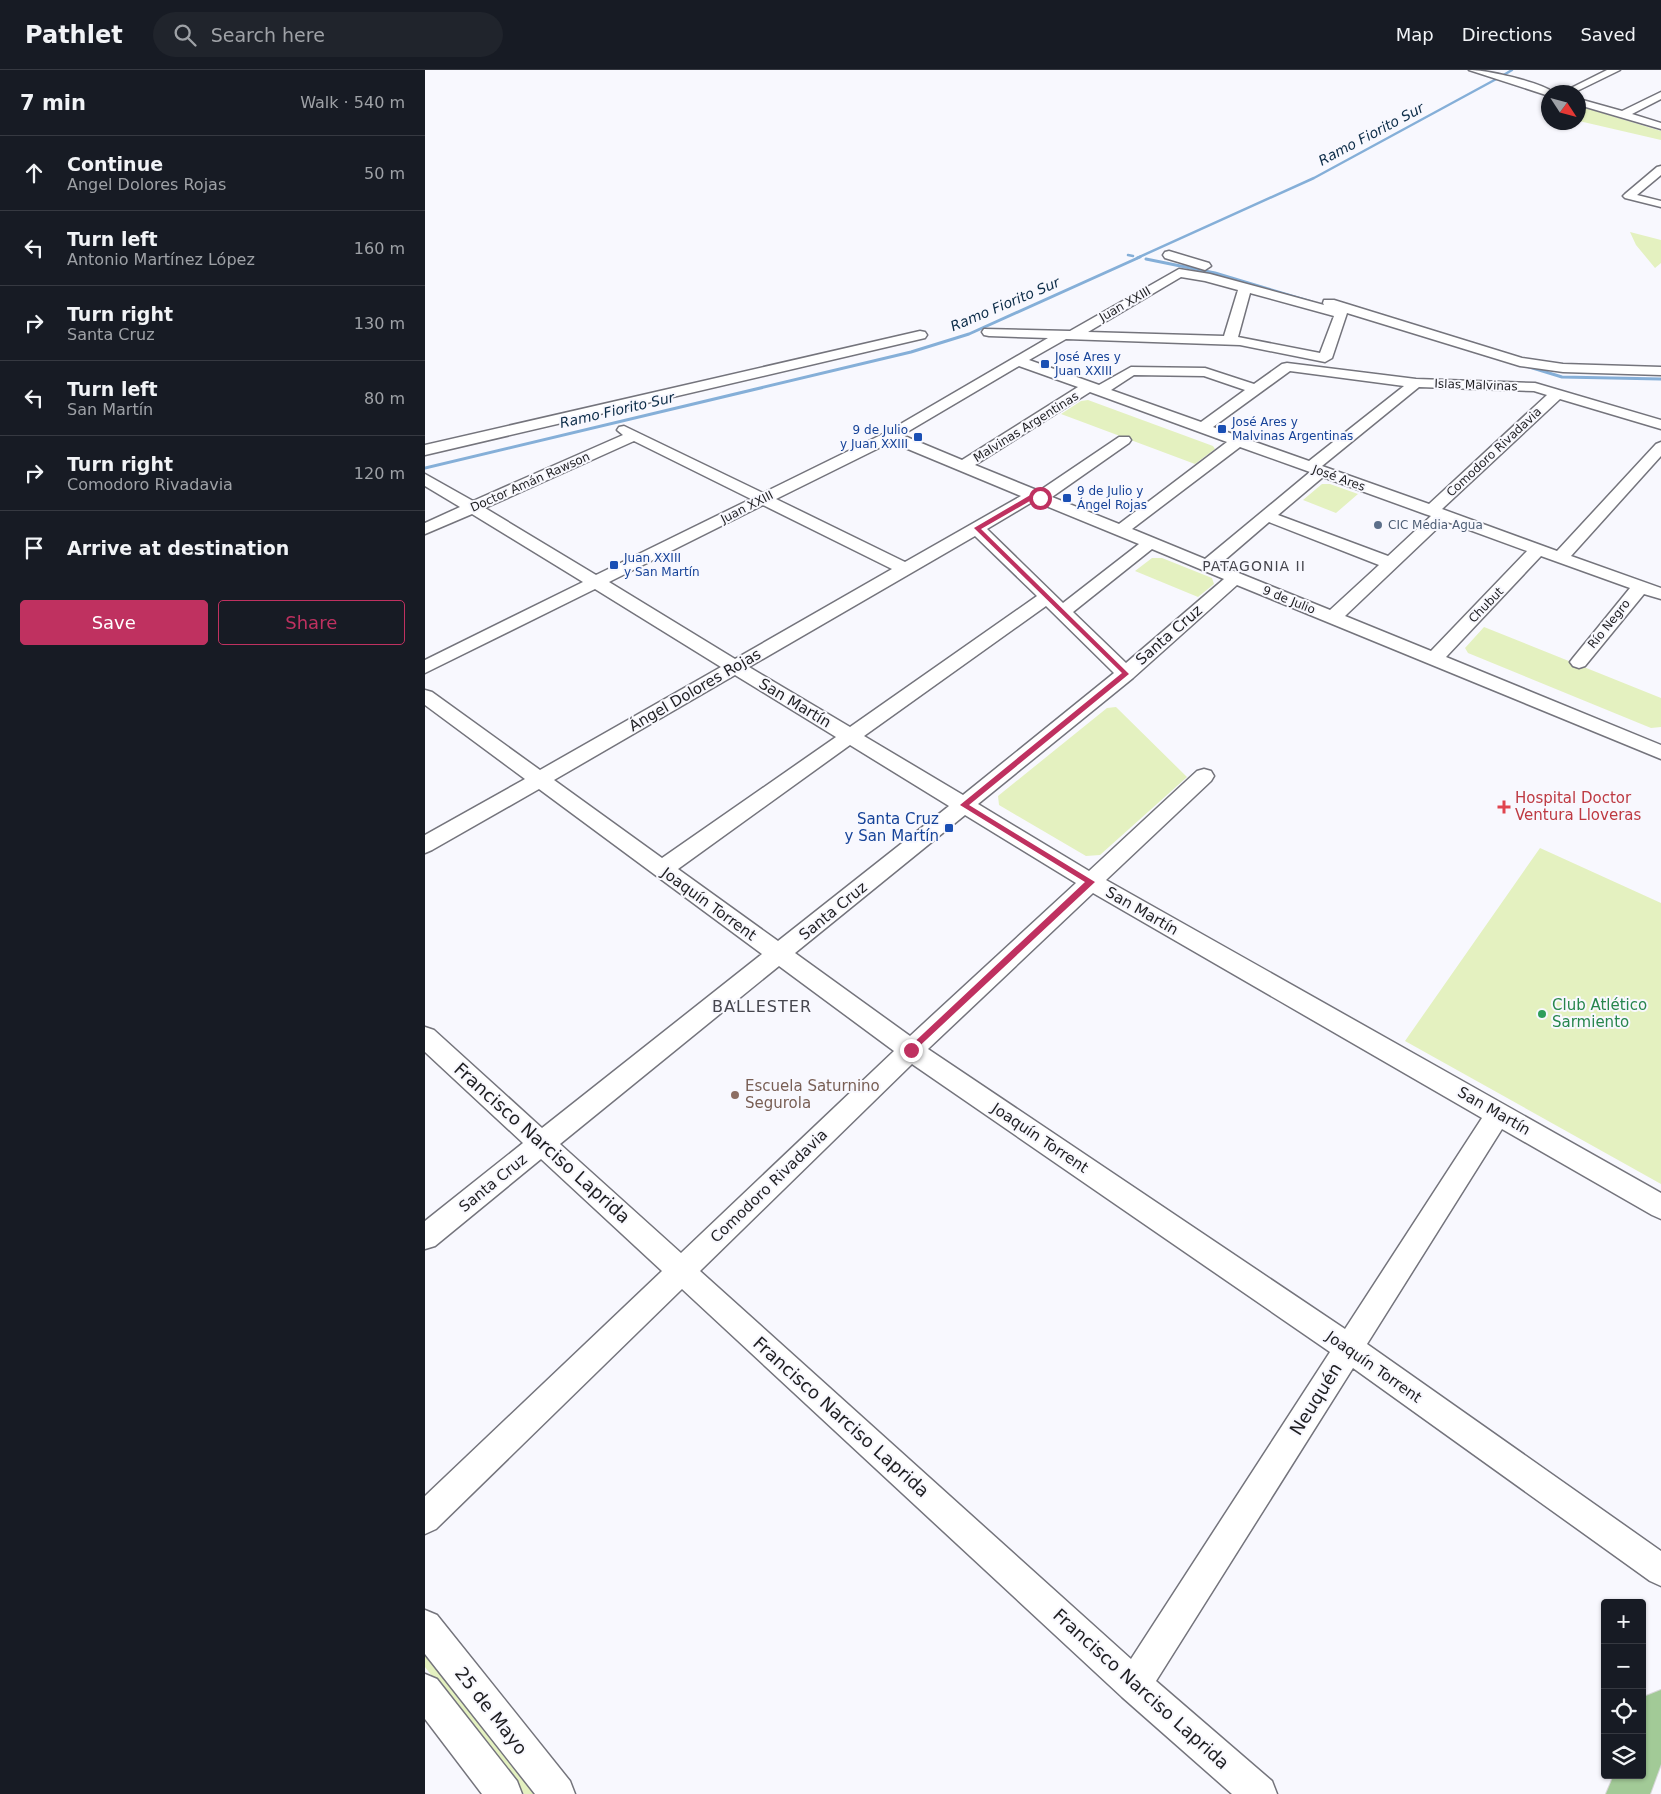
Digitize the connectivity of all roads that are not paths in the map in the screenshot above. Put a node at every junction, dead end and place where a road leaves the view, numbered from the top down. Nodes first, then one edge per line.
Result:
1 (1474, 70) edge
2 (1615, 70) edge
3 (1523, 74) dead end
4 (1509, 81) junction
5 (1583, 85) edge
6 (1541, 91) edge
7 (1661, 95) edge
8 (1586, 104) edge
9 (1623, 115) junction
10 (1661, 126) edge
11 (1661, 169) edge
12 (1661, 204) edge
13 (1169, 255) dead end
14 (1245, 287) junction
15 (989, 332) dead end
16 (920, 335) dead end
17 (1067, 335) junction
18 (1230, 340) junction
19 (1018, 361) junction
20 (1661, 371) edge
21 (1416, 384) junction
22 (1094, 389) junction
23 (1256, 389) junction
24 (1557, 394) junction
25 (1661, 425) edge
26 (1202, 428) junction
27 (890, 436) junction
28 (1124, 440) dead end
29 (1238, 441) junction
30 (1661, 447) edge
31 (425, 450) edge
32 (963, 466) junction
33 (1316, 469) junction
34 (425, 479) edge
35 (1037, 497) junction
36 (764, 499) junction
37 (473, 508) junction
38 (1436, 513) junction
39 (1267, 516) junction
40 (425, 529) edge
41 (1120, 531) junction
42 (971, 532) junction
43 (1150, 543) junction
44 (1538, 550) junction
45 (1560, 558) junction
46 (1390, 563) junction
47 (1207, 566) junction
48 (905, 569) junction
49 (1235, 578) junction
50 (596, 582) junction
51 (1640, 587) junction
52 (1661, 594) edge
53 (1047, 598) junction
54 (1062, 612) junction
55 (1332, 618) junction
56 (1434, 659) junction
57 (1579, 662) dead end
58 (425, 667) edge
59 (735, 667) junction
60 (1126, 674) junction
61 (425, 696) edge
62 (850, 736) junction
63 (1661, 752) edge
64 (1204, 776) dead end
65 (539, 779) junction
66 (964, 805) junction
67 (425, 845) edge
68 (662, 869) junction
69 (1091, 882) junction
70 (778, 954) junction
71 (425, 1037) edge
72 (911, 1050) junction
73 (1498, 1114) junction
74 (542, 1144) junction
75 (1661, 1206) edge
76 (425, 1238) edge
77 (681, 1271) junction
78 (1349, 1348) junction
79 (425, 1518) edge
80 (1661, 1570) edge
81 (425, 1627) edge
82 (1134, 1685) junction
83 (425, 1691) edge
84 (1661, 1710) edge
85 (1646, 1748) edge
86 (1634, 1779) edge
87 (504, 1794) edge
88 (557, 1794) edge
89 (1259, 1794) edge
90 (1628, 1794) edge

1 - 4 street
2 - 5 street
3 - 4 street
4 - 6 street
7 - 9 street
8 - 9 street
9 - 10 street
11 - 12 street
13 - 20 street
14 - 17 street, Juan XXIII
14 - 18 street
14 - 18 street
15 - 17 street
16 - 31 street
17 - 18 street
17 - 19 street, Juan XXIII
19 - 22 street, José Ares
19 - 27 street, Juan XXIII
21 - 23 street, Islas Malvinas
21 - 24 street, Islas Malvinas
21 - 33 street
22 - 23 street, Malvinas Argentinas
22 - 26 street, José Ares
22 - 32 street, Malvinas Argentinas
23 - 26 street
24 - 25 street, Islas Malvinas
24 - 38 street, Comodoro Rivadavia
26 - 29 street, José Ares
27 - 32 street, 9 de Julio
27 - 36 street, Juan XXIII
28 - 35 street, Ángel Dolores Rojas
29 - 33 street, José Ares
29 - 41 street
30 - 45 street
32 - 35 street, 9 de Julio
33 - 38 street, José Ares
33 - 39 street
34 - 37 street, San Martín
35 - 41 street, 9 de Julio
35 - 42 street, Ángel Dolores Rojas
36 - 37 street, Doctor Amán Rawson
36 - 48 street
36 - 50 street, Juan XXIII
37 - 40 street, Doctor Amán Rawson
37 - 50 street, San Martín
38 - 44 street, José Ares
38 - 46 street, Comodoro Rivadavia
39 - 46 street
39 - 47 street
41 - 43 street, 9 de Julio
42 - 48 street, Ángel Dolores Rojas
42 - 53 street
43 - 47 street, 9 de Julio
43 - 54 street
44 - 45 street, José Ares
44 - 56 street, Chubut
45 - 51 street, José Ares
46 - 55 street, Comodoro Rivadavia
47 - 49 street, 9 de Julio
48 - 59 street, Ángel Dolores Rojas
49 - 55 street, 9 de Julio
49 - 60 street, Santa Cruz
50 - 58 street, Juan XXIII
50 - 59 street, San Martín
51 - 52 street, José Ares
51 - 57 street, Río Negro
53 - 54 street
53 - 62 street
54 - 60 street
55 - 56 street, 9 de Julio
56 - 63 street, 9 de Julio
59 - 62 street, San Martín
59 - 65 street, Ángel Dolores Rojas
60 - 66 street, Santa Cruz
61 - 65 street, Joaquín Torrent
62 - 66 street, San Martín
62 - 68 street
64 - 69 street, Comodoro Rivadavia
65 - 67 street, Ángel Dolores Rojas
65 - 68 street, Joaquín Torrent
66 - 69 street, San Martín
66 - 70 street, Santa Cruz
68 - 70 street, Joaquín Torrent
69 - 72 street, Comodoro Rivadavia
69 - 73 street, San Martín
70 - 72 street, Joaquín Torrent
70 - 74 street, Santa Cruz
71 - 74 street, Francisco Narciso Laprida
72 - 77 street, Comodoro Rivadavia
72 - 78 street, Joaquín Torrent
73 - 75 street, San Martín
73 - 78 street, Neuquén
74 - 76 street, Santa Cruz
74 - 77 street, Francisco Narciso Laprida
77 - 79 street, Comodoro Rivadavia
77 - 82 street, Francisco Narciso Laprida
78 - 80 street, Joaquín Torrent
78 - 82 street, Neuquén
81 - 88 street, 25 de Mayo
82 - 89 street, Francisco Narciso Laprida
83 - 87 street
84 - 85 main road
86 - 90 main road

